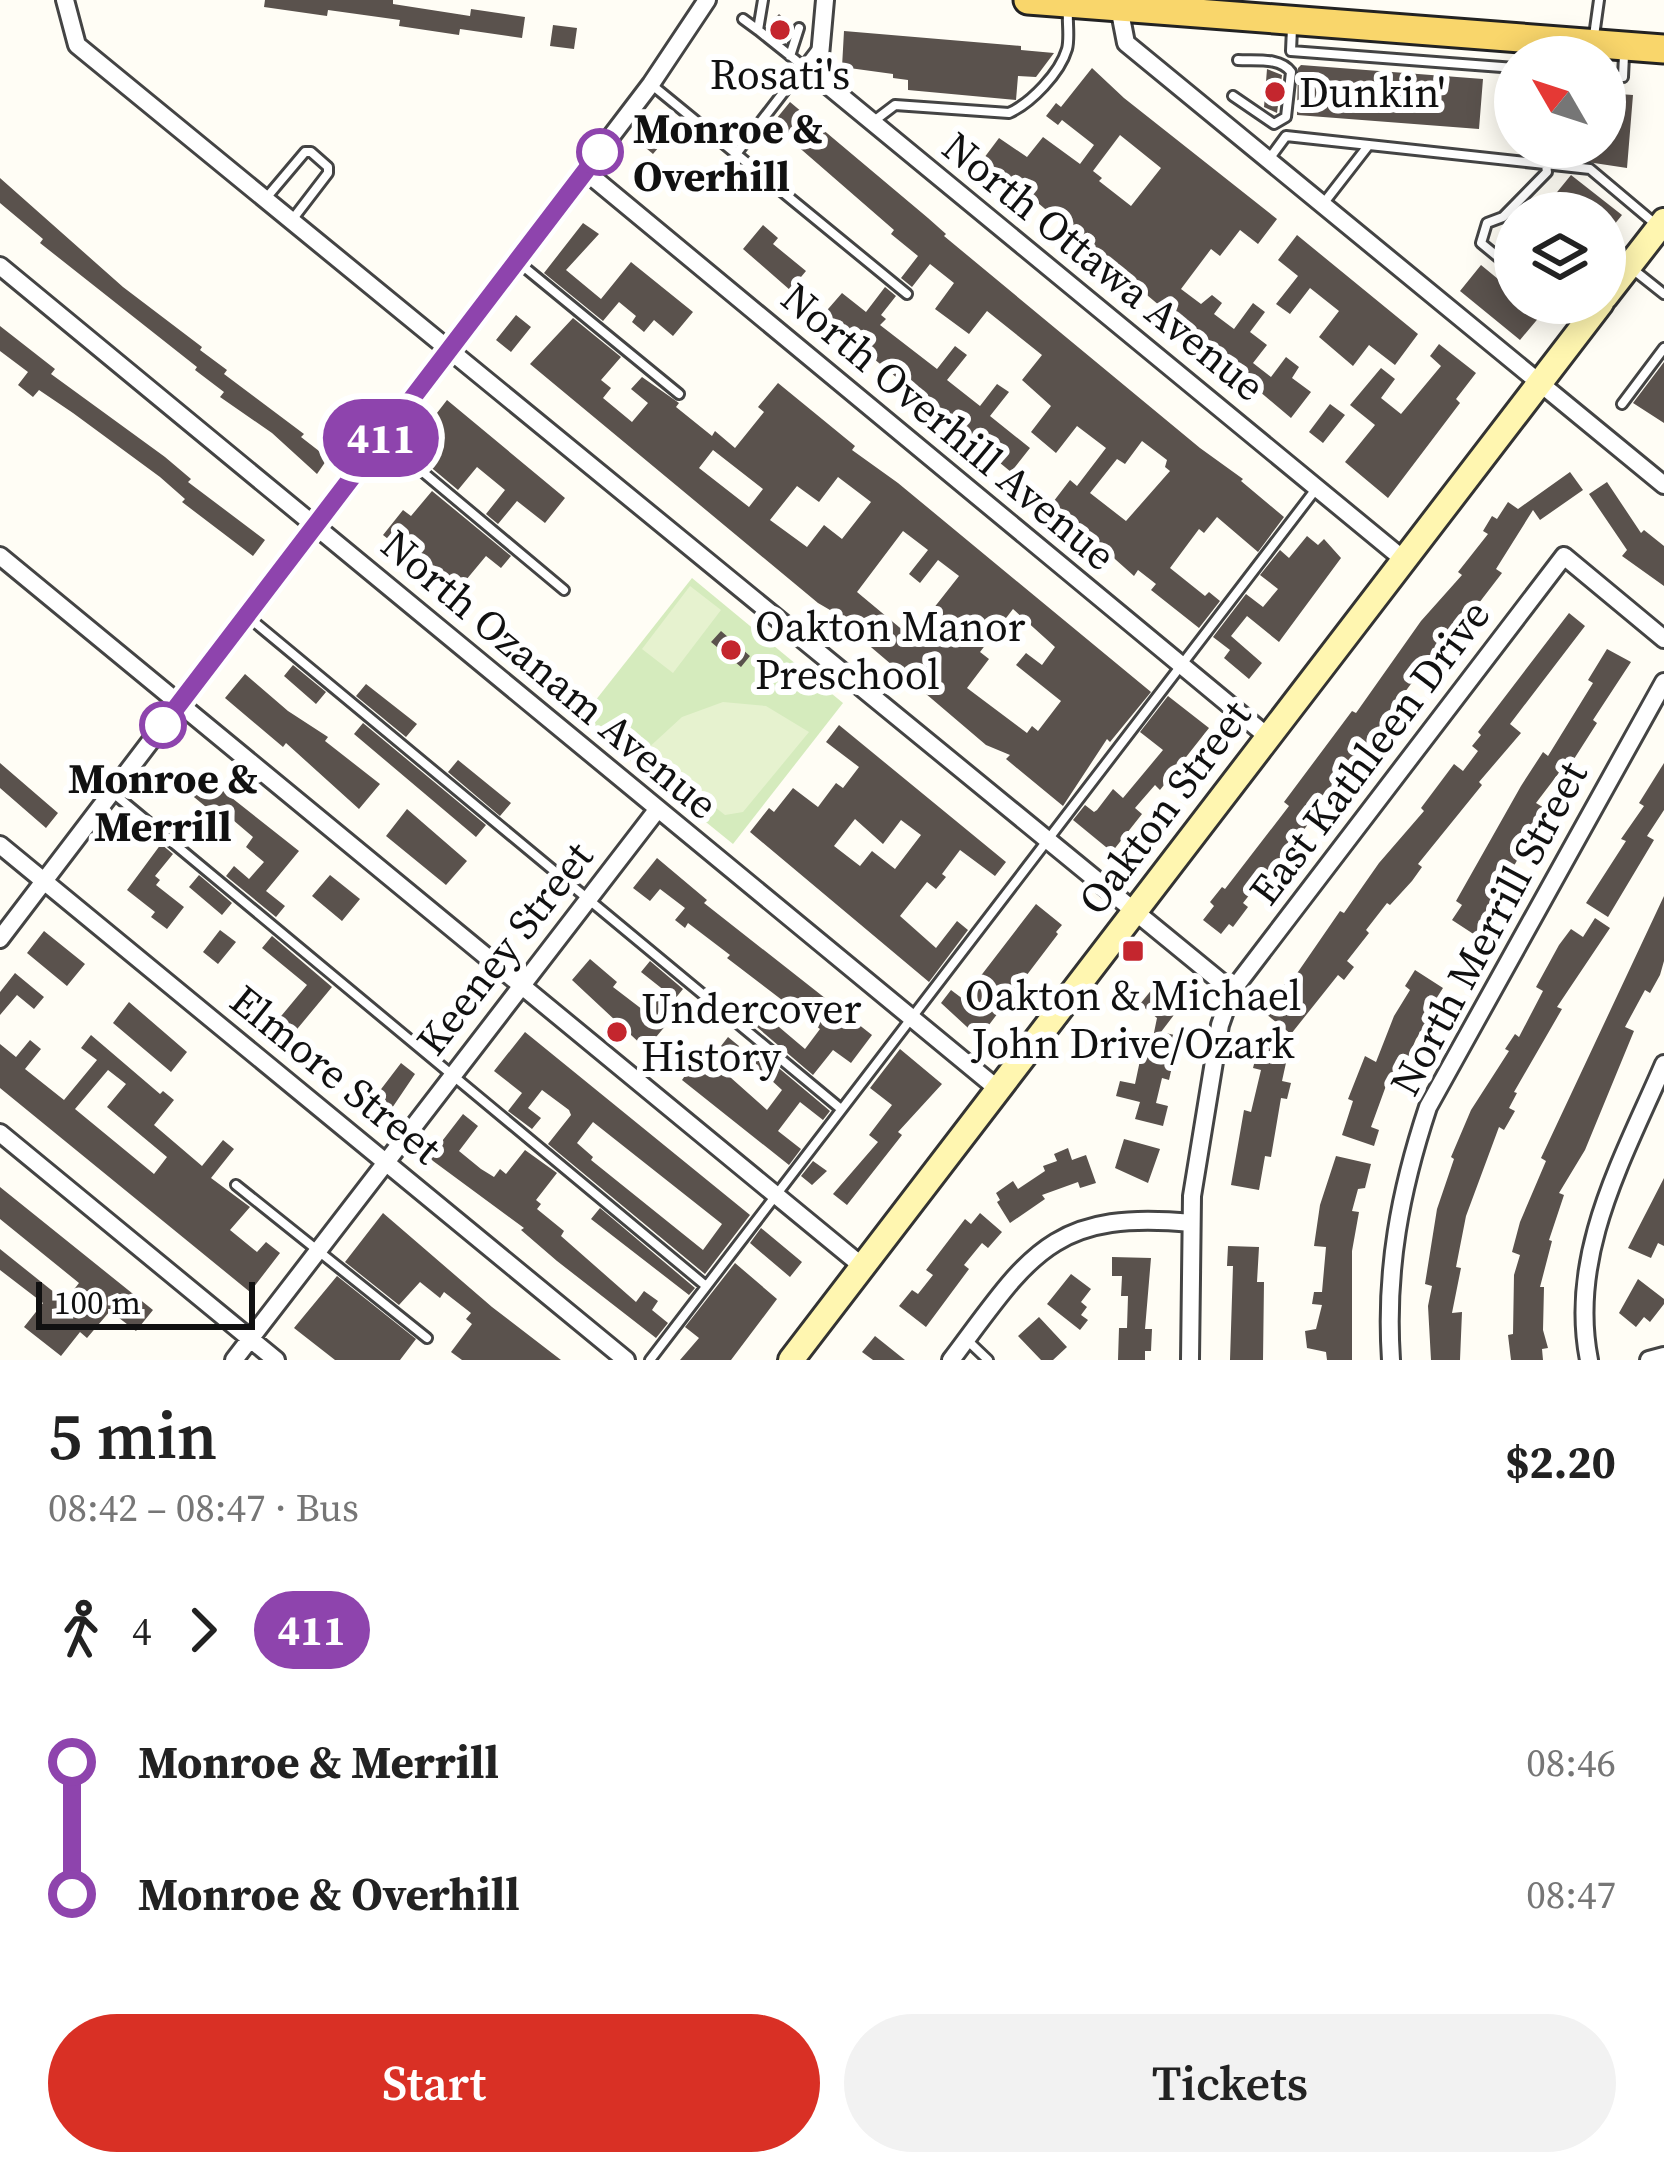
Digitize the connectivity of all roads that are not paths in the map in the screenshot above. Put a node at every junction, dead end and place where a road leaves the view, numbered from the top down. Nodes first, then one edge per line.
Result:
1 (65, 0) edge
2 (706, 0) edge
3 (763, 0) edge
4 (824, 0) edge
5 (1030, 0) edge
6 (1599, 0) edge
7 (1068, 2) edge
8 (1119, 7) junction
9 (1264, 9) edge
10 (743, 19) dead end
11 (1292, 20) junction
12 (799, 28) dead end
13 (758, 30) junction
14 (1494, 36) edge
15 (1595, 36) edge
16 (821, 44) junction
17 (1626, 46) edge
18 (1664, 49) edge
19 (790, 56) junction
20 (1238, 60) dead end
21 (803, 67) junction
22 (1494, 67) edge
23 (651, 84) junction
24 (1233, 96) dead end
25 (872, 122) junction
26 (1369, 145) junction
27 (736, 154) junction
28 (1269, 159) junction
29 (1494, 159) edge
30 (1546, 168) edge
31 (1572, 168) edge
32 (585, 171) junction
33 (1527, 192) edge
34 (264, 200) junction
35 (1323, 204) junction
36 (1494, 220) edge
37 (291, 221) junction
38 (1662, 224) edge
39 (1494, 255) edge
40 (517, 261) junction
41 (0, 266) edge
42 (1629, 266) junction
43 (1626, 270) edge
44 (907, 294) dead end
45 (1664, 294) edge
46 (1578, 324) edge
47 (1584, 324) edge
48 (1582, 327) junction
49 (1664, 348) edge
50 (448, 351) junction
51 (1539, 382) junction
52 (680, 394) dead end
53 (1622, 404) dead end
54 (381, 437) junction
55 (1664, 485) edge
56 (1316, 488) junction
57 (314, 526) junction
58 (0, 556) edge
59 (1403, 559) junction
60 (564, 590) dead end
61 (246, 616) junction
62 (1664, 639) edge
63 (1181, 664) junction
64 (1664, 682) edge
65 (179, 704) junction
66 (1267, 736) junction
67 (112, 792) junction
68 (657, 810) junction
69 (1046, 842) junction
70 (0, 845) edge
71 (44, 881) junction
72 (588, 899) junction
73 (1133, 913) junction
74 (0, 939) edge
75 (520, 986) junction
76 (1232, 991) junction
77 (911, 1018) junction
78 (1664, 1064) edge
79 (452, 1075) junction
80 (999, 1090) junction
81 (842, 1109) junction
82 (0, 1133) edge
83 (386, 1162) junction
84 (236, 1185) dead end
85 (776, 1196) junction
86 (1190, 1223) junction
87 (319, 1251) junction
88 (862, 1266) junction
89 (706, 1286) junction
90 (427, 1338) dead end
91 (251, 1339) junction
92 (966, 1340) junction
93 (1664, 1356) edge
94 (235, 1360) edge
95 (276, 1360) edge
96 (626, 1360) edge
97 (650, 1360) edge
98 (791, 1360) edge
99 (951, 1360) edge
100 (988, 1360) edge
101 (1190, 1360) edge
102 (1391, 1360) edge
103 (1589, 1360) edge
104 (1649, 1360) edge

1 - 34 street
2 - 23 street
3 - 13 lane
4 - 16 street, North Ottawa Avenue
5 - 7 main road
6 - 15 lane
7 - 8 main road
7 - 25 lane
8 - 9 main road
8 - 28 street
9 - 11 main road
10 - 13 lane
11 - 14 main road
11 - 22 lane
12 - 19 lane
13 - 19 lane
16 - 21 lane
16 - 25 street, North Ottawa Avenue
17 - 18 main road
19 - 21 lane
20 - 24 lane
21 - 27 lane
23 - 27 lane
23 - 32 street
25 - 56 street, North Ottawa Avenue
26 - 28 lane
26 - 29 lane
26 - 35 lane
27 - 44 lane
28 - 35 street
30 - 33 lane
31 - 38 lane
32 - 40 street
32 - 63 street, North Overhill Avenue
34 - 37 street
34 - 37 lane
35 - 51 street
36 - 39 lane
37 - 50 street
38 - 42 main road, Oakton Street
40 - 50 street
40 - 52 lane
41 - 57 street, North Ozanam Avenue
42 - 43 main road, Oakton Street
42 - 45 lane
46 - 48 lane
47 - 48 main road, Oakton Street
48 - 51 main road, Oakton Street
49 - 53 lane
50 - 54 street
50 - 69 street
51 - 55 street
51 - 59 main road, Oakton Street
54 - 57 street
54 - 60 lane
56 - 59 street, North Ottawa Avenue
56 - 63 lane
57 - 61 street
57 - 68 street, North Ozanam Avenue
58 - 65 street
59 - 66 main road, Oakton Street
61 - 65 street
61 - 72 lane
62 - 76 street, East Kathleen Drive
63 - 66 street, North Overhill Avenue
63 - 69 lane
64 - 102 street, North Merrill Street
65 - 67 street
65 - 75 street
66 - 73 main road, Oakton Street
67 - 71 street
67 - 79 lane
68 - 72 street, Keeney Street
68 - 77 street, North Ozanam Avenue
69 - 73 street
69 - 77 lane
70 - 71 street, Elmore Street
71 - 74 street
71 - 83 street, Elmore Street
72 - 75 street, Keeney Street
72 - 81 lane
73 - 76 street
73 - 80 main road, Oakton Street
75 - 79 street, Keeney Street
75 - 85 street
76 - 86 street
77 - 80 street, North Ozanam Avenue
77 - 81 lane
78 - 103 street
79 - 83 street, Keeney Street
79 - 89 lane
80 - 88 main road, Oakton Street
81 - 85 lane
82 - 91 street
83 - 87 street, Keeney Street
83 - 96 street, Elmore Street
84 - 87 lane
85 - 88 street
85 - 89 lane
86 - 92 street
86 - 101 street
87 - 90 lane
87 - 91 street, Keeney Street
88 - 98 main road, Oakton Street
89 - 97 lane
91 - 94 street, Keeney Street
91 - 95 street
92 - 99 street
92 - 100 lane
93 - 104 street

